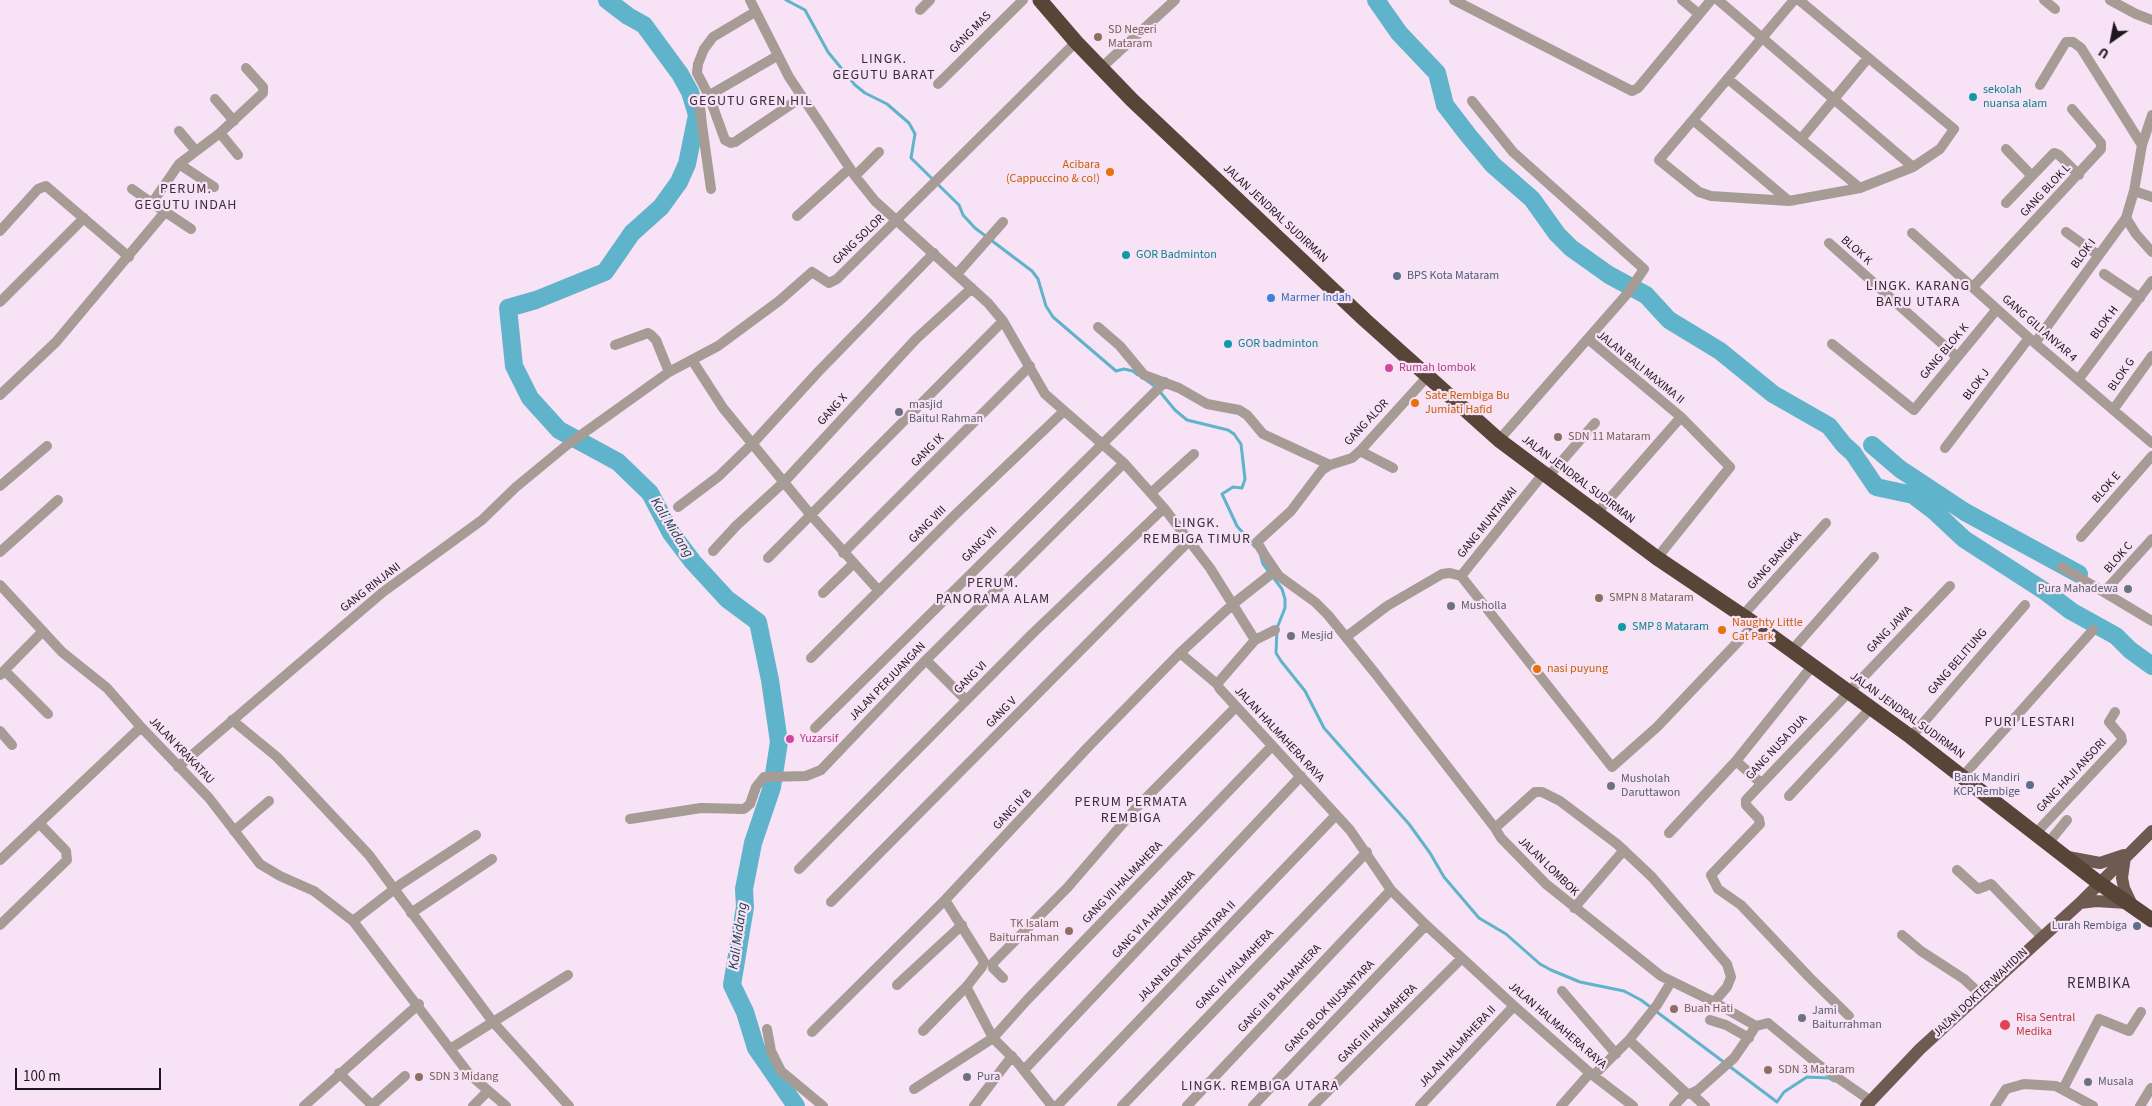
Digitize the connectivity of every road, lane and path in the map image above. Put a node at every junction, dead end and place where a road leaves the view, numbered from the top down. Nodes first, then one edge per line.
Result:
1 (750, 0) edge
2 (930, 0) edge
3 (1022, 0) edge
4 (1040, 0) edge
5 (1175, 0) edge
6 (1454, 0) edge
7 (1682, 0) edge
8 (1711, 0) edge
9 (1718, 0) edge
10 (1794, 0) edge
11 (1799, 0) edge
12 (2044, 0) edge
13 (2110, 0) edge
14 (2055, 9) dead end
15 (920, 10) dead end
16 (755, 12) junction
17 (1700, 14) junction
18 (2152, 20) edge
19 (1762, 38) junction
20 (1076, 42) junction
21 (777, 56) junction
22 (1868, 58) junction
23 (246, 68) dead end
24 (1101, 68) junction
25 (1728, 79) junction
26 (938, 84) dead end
27 (2040, 86) dead end
28 (709, 96) junction
29 (802, 97) junction
30 (215, 99) dead end
31 (1834, 99) junction
32 (1472, 101) dead end
33 (2072, 109) dead end
34 (2152, 115) edge
35 (1693, 120) junction
36 (234, 121) junction
37 (179, 131) dead end
38 (2149, 131) edge
39 (220, 133) junction
40 (1801, 139) junction
41 (2142, 145) junction
42 (2006, 149) dead end
43 (196, 151) junction
44 (879, 152) dead end
45 (238, 155) dead end
46 (179, 164) junction
47 (1913, 167) junction
48 (852, 172) junction
49 (2079, 175) junction
50 (2032, 176) junction
51 (214, 187) dead end
52 (1860, 188) junction
53 (132, 189) dead end
54 (711, 189) dead end
55 (2134, 191) junction
56 (2152, 197) edge
57 (1790, 201) junction
58 (152, 203) junction
59 (2006, 203) dead end
60 (165, 212) junction
61 (797, 216) dead end
62 (84, 218) junction
63 (2126, 218) junction
64 (897, 221) junction
65 (1003, 222) dead end
66 (191, 230) dead end
67 (0, 231) edge
68 (2066, 232) dead end
69 (1912, 233) dead end
70 (1828, 243) dead end
71 (2152, 252) edge
72 (934, 253) junction
73 (2098, 255) junction
74 (129, 257) junction
75 (957, 274) junction
76 (2104, 274) dead end
77 (2152, 280) edge
78 (1973, 287) junction
79 (972, 288) junction
80 (2140, 298) junction
81 (0, 302) edge
82 (1997, 310) junction
83 (1003, 321) junction
84 (1098, 327) dead end
85 (1588, 339) junction
86 (2032, 340) junction
87 (1832, 344) dead end
88 (615, 345) dead end
89 (2152, 356) edge
90 (1957, 357) junction
91 (692, 360) junction
92 (1030, 366) junction
93 (669, 372) junction
94 (1427, 377) junction
95 (2078, 380) junction
96 (1160, 386) junction
97 (0, 395) edge
98 (2113, 410) junction
99 (1064, 411) junction
100 (1681, 417) junction
101 (1595, 423) dead end
102 (584, 434) joint
103 (2151, 439) edge
104 (1499, 440) junction
105 (753, 443) junction
106 (1102, 443) junction
107 (47, 446) dead end
108 (1945, 448) dead end
109 (1360, 451) junction
110 (1194, 454) dead end
111 (2152, 456) edge
112 (1124, 463) junction
113 (1330, 464) junction
114 (1393, 468) dead end
115 (1545, 476) junction
116 (784, 482) junction
117 (0, 486) edge
118 (1151, 493) junction
119 (58, 500) dead end
120 (678, 508) dead end
121 (1164, 508) junction
122 (810, 514) junction
123 (1596, 514) junction
124 (1826, 523) dead end
125 (2081, 537) dead end
126 (2152, 539) edge
127 (1190, 540) junction
128 (713, 550) dead end
129 (0, 552) edge
130 (843, 553) junction
131 (1874, 556) dead end
132 (768, 558) dead end
133 (1657, 558) junction
134 (854, 564) junction
135 (2062, 567) dead end
136 (1272, 573) junction
137 (1461, 576) junction
138 (0, 585) edge
139 (1950, 586) dead end
140 (879, 591) junction
141 (2104, 592) junction
142 (823, 593) dead end
143 (1233, 604) junction
144 (2025, 605) dead end
145 (1743, 615) junction
146 (2152, 622) edge
147 (1755, 624) junction
148 (1275, 630) dead end
149 (2093, 630) dead end
150 (42, 631) junction
151 (1346, 637) junction
152 (1255, 640) junction
153 (1792, 650) junction
154 (1180, 653) junction
155 (811, 658) dead end
156 (926, 660) junction
157 (1813, 665) junction
158 (2, 673) edge
159 (1217, 684) junction
160 (1848, 691) junction
161 (966, 700) junction
162 (1236, 707) junction
163 (1870, 708) junction
164 (2115, 712) dead end
165 (48, 714) dead end
166 (232, 720) junction
167 (141, 727) junction
168 (815, 728) dead end
169 (0, 731) edge
170 (1911, 737) junction
171 (12, 745) dead end
172 (1272, 746) junction
173 (1736, 761) junction
174 (178, 767) junction
175 (1301, 776) junction
176 (1963, 776) junction
177 (1761, 783) junction
178 (1789, 796) dead end
179 (269, 801) dead end
180 (1336, 815) junction
181 (630, 819) dead end
182 (2066, 820) dead end
183 (39, 824) junction
184 (1495, 828) junction
185 (234, 831) junction
186 (2152, 832) edge
187 (1669, 833) dead end
188 (476, 835) dead end
189 (2042, 837) junction
190 (1624, 850) junction
191 (1367, 852) junction
192 (2128, 854) junction
193 (2068, 857) junction
194 (492, 859) dead end
195 (0, 860) edge
196 (800, 869) dead end
197 (1957, 870) dead end
198 (2099, 883) junction
199 (395, 889) junction
200 (1391, 890) junction
201 (945, 900) junction
202 (830, 902) dead end
203 (2080, 903) junction
204 (2131, 905) junction
205 (1574, 908) junction
206 (412, 913) junction
207 (2152, 920) edge
208 (354, 921) junction
209 (0, 925) edge
210 (962, 925) junction
211 (1426, 925) junction
212 (1902, 934) dead end
213 (2042, 936) junction
214 (1461, 959) junction
215 (568, 976) dead end
216 (1003, 978) dead end
217 (1671, 982) junction
218 (897, 985) dead end
219 (967, 986) junction
220 (1562, 991) dead end
221 (1980, 994) junction
222 (1714, 1002) junction
223 (419, 1004) junction
224 (1514, 1006) junction
225 (2141, 1012) dead end
226 (1849, 1016) dead end
227 (1710, 1020) dead end
228 (493, 1022) junction
229 (1756, 1026) junction
230 (767, 1029) dead end
231 (923, 1031) dead end
232 (812, 1032) dead end
233 (993, 1038) junction
234 (1748, 1038) junction
235 (1629, 1040) junction
236 (450, 1049) junction
237 (1616, 1054) junction
238 (1012, 1056) junction
239 (1024, 1070) junction
240 (339, 1073) junction
241 (1592, 1074) junction
242 (405, 1076) dead end
243 (2151, 1088) edge
244 (914, 1089) dead end
245 (2063, 1089) junction
246 (488, 1091) junction
247 (1689, 1093) junction
248 (1869, 1104) edge
249 (304, 1106) edge
250 (372, 1106) edge
251 (473, 1106) edge
252 (506, 1106) edge
253 (569, 1106) edge
254 (823, 1106) edge
255 (974, 1106) edge
256 (1052, 1106) edge
257 (1057, 1106) edge
258 (1122, 1106) edge
259 (1187, 1106) edge
260 (1253, 1106) edge
261 (1313, 1106) edge
262 (1420, 1106) edge
263 (1561, 1106) edge
264 (1633, 1106) edge
265 (1674, 1106) edge
266 (1705, 1106) edge
267 (1994, 1106) edge
268 (2093, 1106) edge
269 (2140, 1106) edge

1 - 16 street
2 - 15 street
3 - 26 street, GANG MAS
4 - 20 highway, JALAN JENDRAL SUDIRMAN
5 - 24 street
6 - 17 street
7 - 17 street
8 - 17 street
9 - 19 street
10 - 19 street
11 - 22 street
12 - 14 street
13 - 18 street
16 - 21 street
16 - 28 street
19 - 25 street
19 - 31 street
20 - 24 highway, JALAN JENDRAL SUDIRMAN
20 - 64 street, GANG SOLOR
21 - 28 street
21 - 29 street
22 - 31 street
22 - 47 street
23 - 36 street
24 - 94 highway, JALAN JENDRAL SUDIRMAN
25 - 35 street
25 - 40 street
27 - 41 street
28 - 29 street
28 - 54 street
29 - 48 street
30 - 36 street
31 - 40 street
31 - 47 street
32 - 85 street
33 - 49 street, GANG BLOK L
34 - 38 street, BLOK I
35 - 57 street
35 - 57 street
36 - 39 street
37 - 43 street
38 - 41 street, BLOK I
39 - 43 street
39 - 45 street
40 - 52 street
41 - 55 street, BLOK I
42 - 50 street
43 - 46 street
44 - 48 street
46 - 51 street
46 - 58 street
47 - 52 street
48 - 61 street
48 - 64 street
49 - 50 street
49 - 78 street, GANG BLOK L
50 - 59 street
52 - 57 street
53 - 58 street
55 - 56 street
55 - 63 street, BLOK I
58 - 60 street
60 - 66 street
60 - 74 street
62 - 67 street
62 - 74 street
62 - 81 street
63 - 71 street
63 - 73 street, BLOK I
64 - 72 street
64 - 91 street, GANG SOLOR
65 - 75 street
68 - 73 street
69 - 78 street, GANG GILI ANYAR 4
70 - 90 street, BLOK K
72 - 75 street
72 - 105 street
73 - 86 street, BLOK I
74 - 97 street
75 - 79 street
76 - 80 street
77 - 80 street, BLOK H
78 - 82 street, GANG GILI ANYAR 4
79 - 83 street
79 - 116 street, GANG X
80 - 95 street, BLOK H
82 - 86 street, GANG GILI ANYAR 4
82 - 90 street, GANG BLOK K
83 - 92 street
83 - 122 street
84 - 96 street
85 - 100 street, JALAN BALI MAXIMA II
85 - 104 street, JALAN BALI MAXIMA II
86 - 95 street, GANG GILI ANYAR 4
86 - 108 street, BLOK J
87 - 90 street, GANG BLOK K
88 - 93 street
89 - 98 street, BLOK G
91 - 93 street, GANG SOLOR
91 - 105 street
92 - 99 street
92 - 130 street, GANG IX
93 - 102 street, GANG SOLOR
94 - 104 highway, JALAN JENDRAL SUDIRMAN
94 - 109 street, GANG ALOR
95 - 98 street, GANG GILI ANYAR 4
96 - 106 street, GANG VII
96 - 113 street
98 - 103 street, GANG GILI ANYAR 4
99 - 106 street
99 - 140 street, GANG VIII
100 - 123 street, JALAN BALI MAXIMA II
100 - 133 street
101 - 115 street, GANG MUNTAWAI
102 - 166 street, GANG RINJANI
104 - 115 highway, JALAN JENDRAL SUDIRMAN
105 - 116 street
105 - 120 street
106 - 112 street
106 - 168 street, GANG VII
107 - 117 street
109 - 113 street, GANG ALOR
109 - 114 street
110 - 118 street
111 - 125 street, BLOK E
112 - 118 street
112 - 156 street, JALAN PERJUANGAN
113 - 136 street, GANG ALOR
115 - 123 highway, JALAN JENDRAL SUDIRMAN
115 - 137 street, GANG MUNTAWAI
116 - 122 street
116 - 128 street, GANG X
118 - 121 street
119 - 129 street
121 - 127 street
121 - 161 street, GANG VI
122 - 130 street
122 - 132 street
123 - 133 highway, JALAN JENDRAL SUDIRMAN
124 - 145 street, GANG BANGKA
126 - 141 street, BLOK C
127 - 143 street
127 - 202 street, GANG V
130 - 134 street
131 - 153 street
133 - 145 highway, JALAN JENDRAL SUDIRMAN
134 - 140 street
134 - 142 street
135 - 141 street
136 - 143 street
136 - 151 street, JALAN LOMBOK
137 - 147 street
137 - 151 street, GANG MUNTAWAI
138 - 150 street, JALAN KRAKATAU
139 - 160 street, GANG JAWA
140 - 155 street, GANG VIII
141 - 146 street
143 - 152 street
143 - 154 street, GANG IV B
144 - 170 street, GANG BELITUNG
145 - 147 highway, JALAN JENDRAL SUDIRMAN
147 - 153 highway, JALAN JENDRAL SUDIRMAN
148 - 152 street
149 - 176 street
150 - 158 street
150 - 167 street, JALAN KRAKATAU
151 - 184 street, JALAN LOMBOK
152 - 159 street, JALAN HALMAHERA RAYA
153 - 157 highway, JALAN JENDRAL SUDIRMAN
154 - 159 street
154 - 201 street, GANG IV B
156 - 161 street
156 - 181 street, JALAN PERJUANGAN
157 - 160 highway, JALAN JENDRAL SUDIRMAN
157 - 173 street
158 - 165 street
159 - 162 street, JALAN HALMAHERA RAYA
160 - 163 highway, JALAN JENDRAL SUDIRMAN
160 - 177 street, GANG NUSA DUA
161 - 196 street, GANG VI
162 - 172 street, JALAN HALMAHERA RAYA
162 - 216 street
163 - 170 highway, JALAN JENDRAL SUDIRMAN
163 - 178 street
164 - 189 street, GANG HAJI ANSORI
166 - 174 street, GANG RINJANI
166 - 199 street
167 - 174 street, JALAN KRAKATAU
167 - 183 street
169 - 171 street
170 - 176 highway, JALAN JENDRAL SUDIRMAN
172 - 175 street, JALAN HALMAHERA RAYA
172 - 233 street, GANG VII HALMAHERA
173 - 177 street
173 - 187 street
174 - 185 street, JALAN KRAKATAU
175 - 180 street, JALAN HALMAHERA RAYA
175 - 239 street, GANG VI A HALMAHERA
176 - 189 highway, JALAN JENDRAL SUDIRMAN
177 - 226 street, GANG NUSA DUA
179 - 185 street
180 - 191 street, JALAN HALMAHERA RAYA
180 - 257 street, JALAN BLOK NUSANTARA II
182 - 189 street
183 - 195 street
183 - 209 street
184 - 190 street
184 - 205 street, JALAN LOMBOK
185 - 208 street, JALAN KRAKATAU
186 - 192 main road, JALAN DOKTER WAHIDIN
188 - 199 street
189 - 193 highway, JALAN JENDRAL SUDIRMAN
190 - 205 street
190 - 222 street
191 - 200 street, JALAN HALMAHERA RAYA
191 - 258 street, GANG IV HALMAHERA
192 - 193 main road
192 - 198 main road, JALAN DOKTER WAHIDIN
192 - 204 main road
193 - 198 highway, JALAN JENDRAL SUDIRMAN
194 - 206 street
197 - 213 street
198 - 203 main road, JALAN DOKTER WAHIDIN
198 - 204 highway, JALAN JENDRAL SUDIRMAN
199 - 206 street
199 - 208 street
200 - 211 street, JALAN HALMAHERA RAYA
200 - 259 street, GANG III B HALMAHERA
201 - 210 street
201 - 232 street, GANG IV B
203 - 204 main road
203 - 213 main road, JALAN DOKTER WAHIDIN
204 - 207 highway, JALAN JENDRAL SUDIRMAN
205 - 217 street, JALAN LOMBOK
206 - 228 street
208 - 223 street, JALAN KRAKATAU
210 - 218 street
210 - 219 street
211 - 214 street, JALAN HALMAHERA RAYA
211 - 260 street, GANG BLOK NUSANTARA
212 - 221 street
213 - 221 main road, JALAN DOKTER WAHIDIN
214 - 224 street, JALAN HALMAHERA RAYA
214 - 261 street, GANG III HALMAHERA
215 - 228 street
217 - 222 street, JALAN LOMBOK
217 - 235 street
219 - 231 street
219 - 233 street
220 - 237 street
221 - 248 main road, JALAN DOKTER WAHIDIN
222 - 229 street, JALAN LOMBOK
223 - 236 street, JALAN KRAKATAU
223 - 240 street
224 - 241 street, JALAN HALMAHERA RAYA
224 - 262 street, JALAN HALMAHERA II
225 - 245 street
227 - 234 street
228 - 236 street
228 - 253 street
229 - 234 street
229 - 248 street, JALAN LOMBOK
230 - 254 street
233 - 238 street
233 - 244 street, GANG VII HALMAHERA
234 - 247 street
235 - 237 street
235 - 247 street
236 - 246 street, JALAN KRAKATAU
237 - 241 street
238 - 239 street
238 - 255 street
239 - 256 street
240 - 249 street
240 - 250 street
241 - 263 street
241 - 264 street, JALAN HALMAHERA RAYA
242 - 250 street
243 - 269 street
245 - 267 street
245 - 268 street
246 - 251 street
246 - 252 street, JALAN KRAKATAU
247 - 265 street
247 - 266 street

